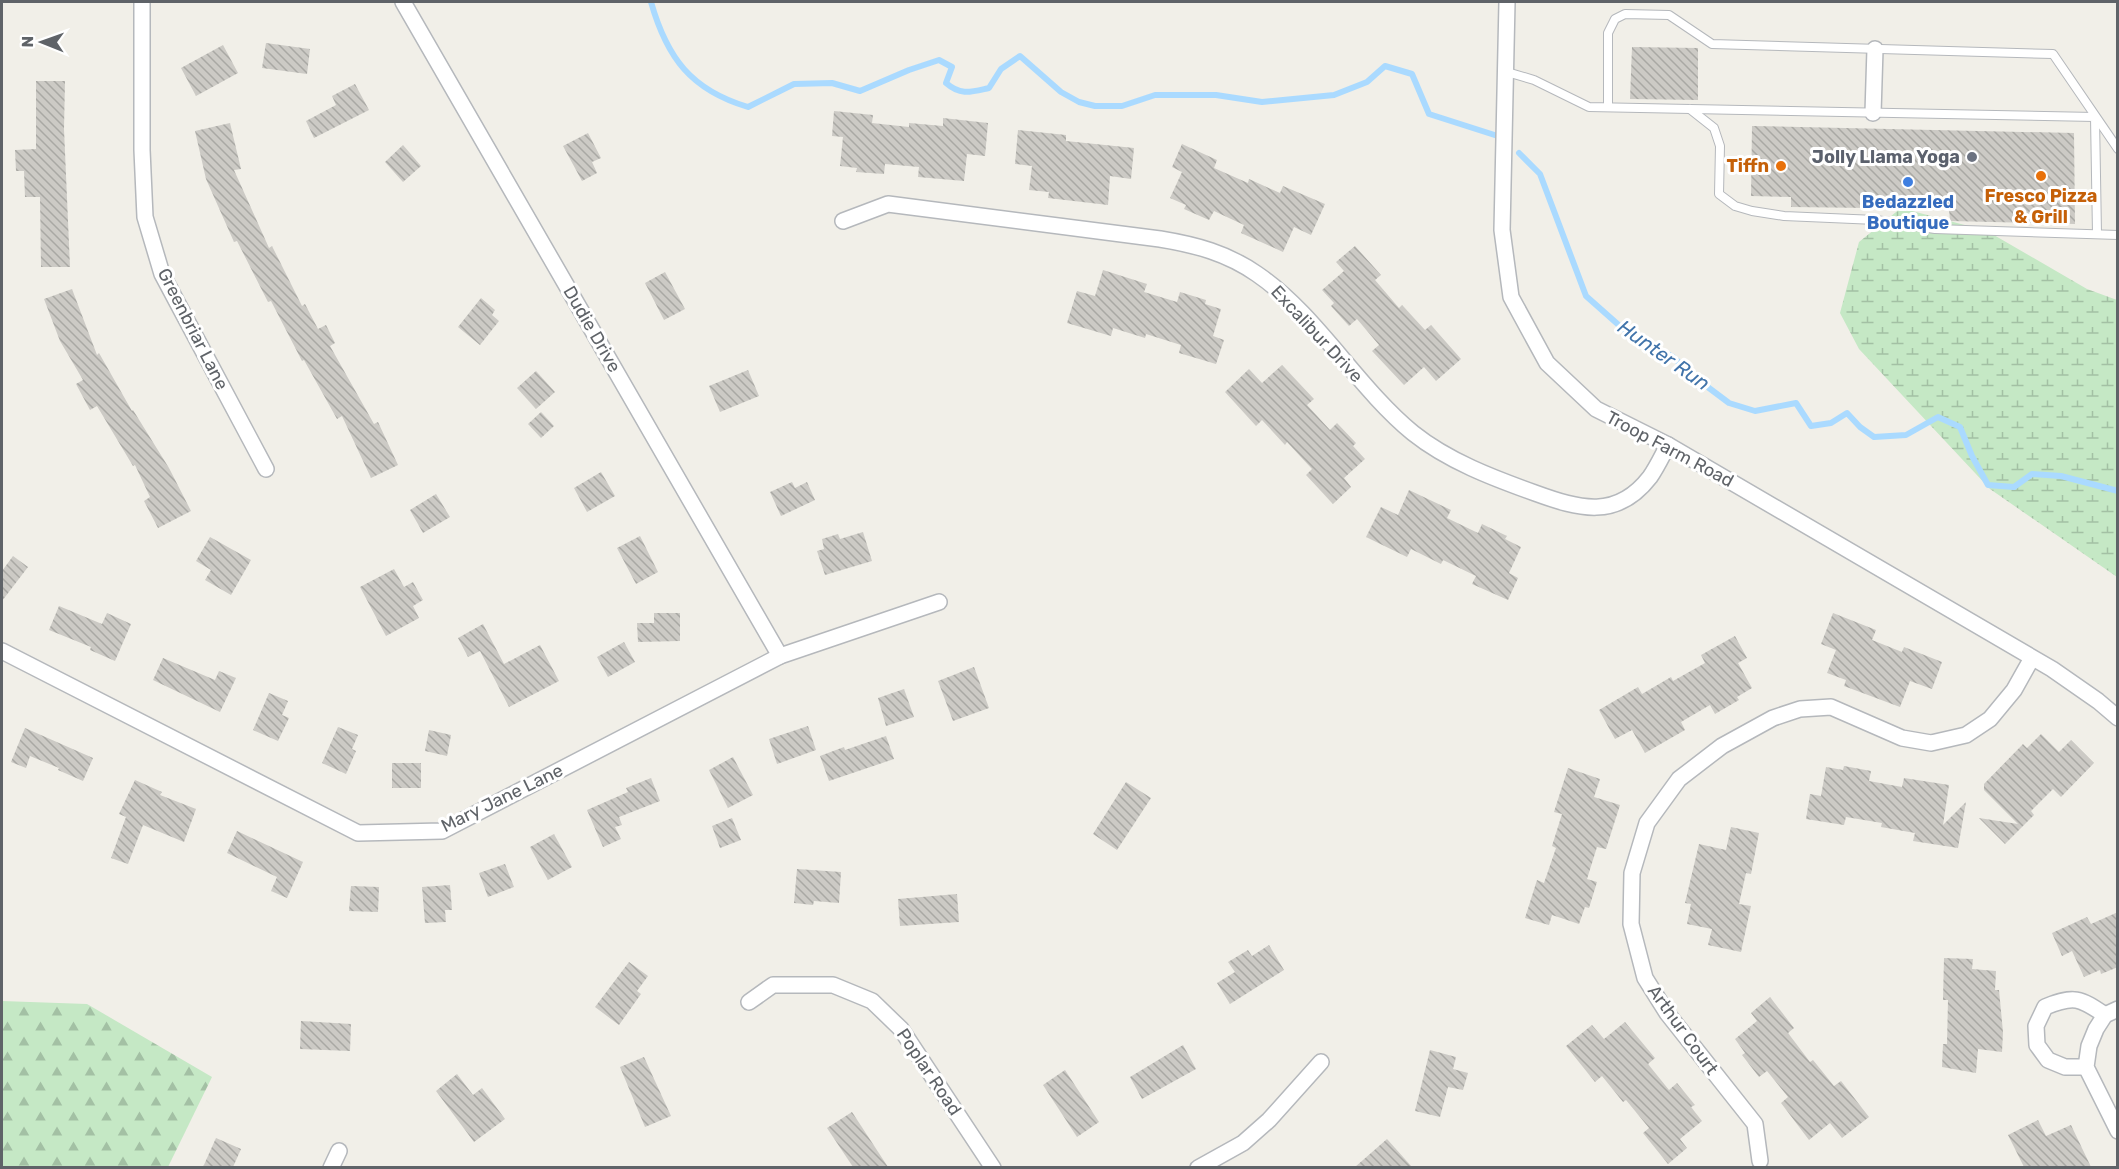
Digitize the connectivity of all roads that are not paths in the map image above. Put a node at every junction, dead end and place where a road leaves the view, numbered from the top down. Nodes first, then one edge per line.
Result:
1 (142, 2) edge
2 (403, 2) edge
3 (1507, 2) edge
4 (1875, 49) junction
5 (1507, 72) junction
6 (1608, 107) junction
7 (1690, 109) junction
8 (1873, 113) junction
9 (2095, 117) junction
10 (2118, 149) edge
11 (843, 221) dead end
12 (2097, 234) junction
13 (2118, 235) edge
14 (1668, 445) junction
15 (266, 470) dead end
16 (939, 602) dead end
17 (2, 651) edge
18 (780, 656) junction
19 (2032, 658) junction
20 (2118, 718) edge
21 (749, 1002) dead end
22 (2111, 1012) edge
23 (1321, 1062) dead end
24 (2086, 1067) junction
25 (2118, 1131) edge
26 (339, 1151) dead end
27 (1760, 1161) dead end
28 (331, 1167) edge
29 (993, 1167) edge
30 (1198, 1167) edge

1 - 15 street, Greenbriar Lane
2 - 18 street, Dudie Drive
3 - 5 street, Troop Farm Road
4 - 6 lane
4 - 8 street
4 - 9 lane
5 - 6 lane
5 - 14 street, Troop Farm Road
6 - 7 lane
7 - 8 lane
7 - 12 lane
8 - 9 lane
9 - 10 lane
9 - 12 lane
11 - 14 street, Excalibur Drive
12 - 13 lane
14 - 19 street, Troop Farm Road
16 - 18 street, Mary Jane Lane
17 - 18 street, Mary Jane Lane
19 - 20 street, Troop Farm Road
19 - 27 street, Arthur Court
21 - 29 street, Poplar Road
22 - 24 street
22 - 24 street
23 - 30 street
24 - 25 street
26 - 28 street

